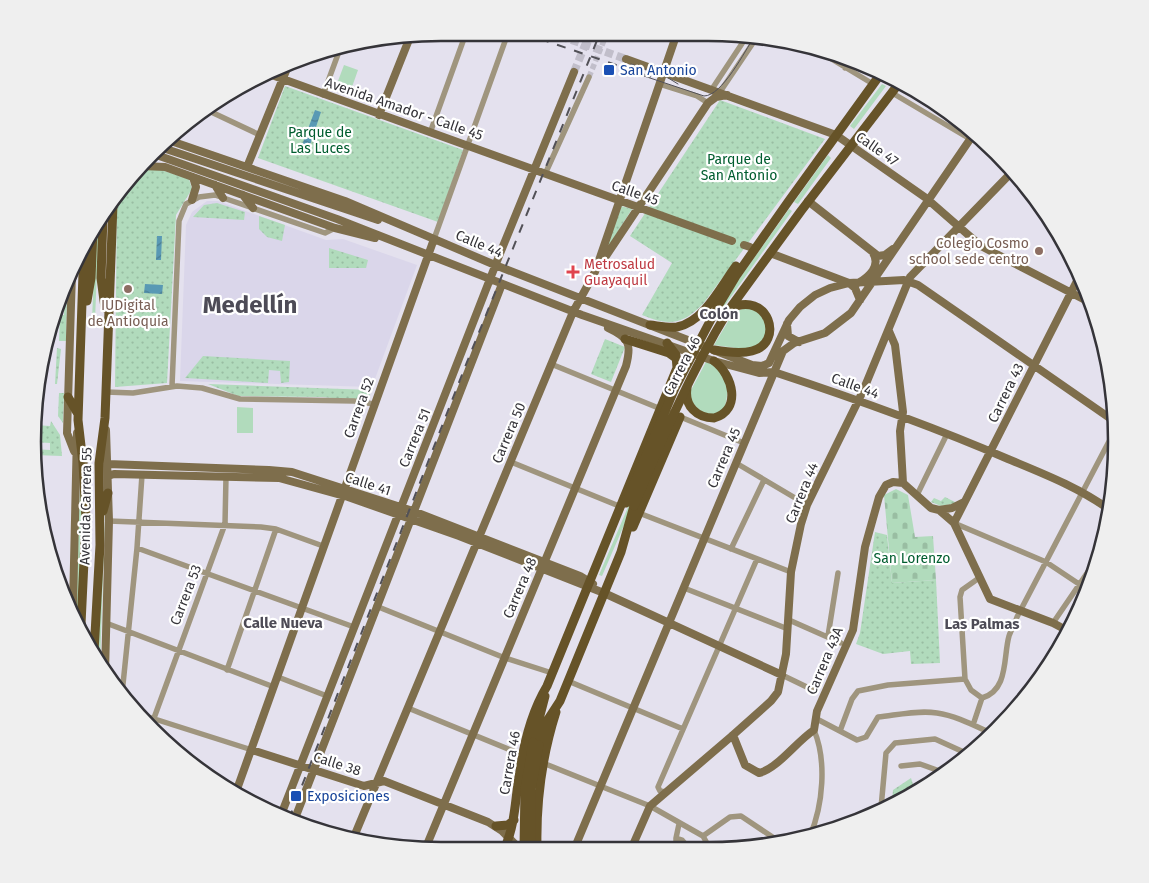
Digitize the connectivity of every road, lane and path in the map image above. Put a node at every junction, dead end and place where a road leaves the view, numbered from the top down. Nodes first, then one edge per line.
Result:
1 (463, 41) edge
2 (505, 41) edge
3 (674, 41) edge
4 (408, 43) edge
5 (744, 43) edge
6 (752, 44) edge
7 (338, 55) edge
8 (626, 59) tunnel mouth
9 (835, 62) edge
10 (845, 68) joint
11 (663, 71) junction
12 (574, 72) tunnel mouth
13 (285, 73) edge
14 (276, 77) edge
15 (589, 77) tunnel mouth
16 (877, 79) edge
17 (283, 80) junction
18 (659, 84) junction
19 (873, 84) junction
20 (895, 88) edge
21 (720, 92) junction
22 (894, 94) dead end
23 (323, 95) junction
24 (708, 103) junction
25 (213, 113) edge
26 (378, 115) junction
27 (956, 128) edge
28 (430, 133) junction
29 (260, 135) junction
30 (836, 135) junction
31 (970, 140) edge
32 (176, 143) edge
33 (851, 145) junction
34 (469, 146) junction
35 (168, 150) edge
36 (159, 157) edge
37 (151, 166) edge
38 (247, 167) junction
39 (533, 168) junction
40 (546, 172) junction
41 (193, 177) junction
42 (1007, 177) edge
43 (215, 185) junction
44 (243, 195) junction
45 (223, 198) junction
46 (192, 200) junction
47 (619, 200) junction
48 (928, 200) junction
49 (808, 201) junction
50 (788, 202) junction
51 (253, 208) junction
52 (639, 208) junction
53 (113, 214) edge
54 (959, 227) junction
55 (103, 228) edge
56 (335, 228) junction
57 (407, 229) junction
58 (434, 239) junction
59 (732, 241) dead end
60 (898, 244) junction
61 (402, 245) junction
62 (92, 246) edge
63 (872, 252) junction
64 (770, 253) junction
65 (429, 254) junction
66 (84, 263) edge
67 (495, 265) junction
68 (595, 272) junction
69 (490, 279) junction
70 (909, 280) junction
71 (872, 282) junction
72 (849, 283) junction
73 (858, 283) junction
74 (502, 284) junction
75 (1075, 284) edge
76 (71, 289) edge
77 (1071, 293) junction
78 (579, 298) junction
79 (1081, 299) edge
80 (860, 300) junction
81 (728, 310) junction
82 (573, 312) junction
83 (582, 315) junction
84 (787, 324) junction
85 (650, 325) junction
86 (82, 328) junction
87 (107, 330) junction
88 (889, 331) junction
89 (625, 339) junction
90 (799, 342) junction
91 (667, 343) junction
92 (714, 350) junction
93 (677, 360) junction
94 (714, 361) junction
95 (552, 364) junction
96 (1034, 364) junction
97 (774, 372) junction
98 (172, 386) junction
99 (687, 386) junction
100 (616, 390) junction
101 (106, 392) junction
102 (68, 397) junction
103 (859, 400) junction
104 (374, 404) junction
105 (660, 409) junction
106 (1107, 416) edge
107 (680, 417) junction
108 (78, 418) junction
109 (105, 418) junction
110 (902, 418) junction
111 (947, 434) junction
112 (744, 443) junction
113 (1108, 443) edge
114 (991, 451) junction
115 (75, 452) junction
116 (511, 462) junction
117 (736, 463) junction
118 (108, 464) junction
119 (252, 469) junction
120 (142, 475) junction
121 (108, 476) junction
122 (226, 477) junction
123 (244, 477) junction
124 (764, 480) junction
125 (903, 483) junction
126 (575, 488) junction
127 (1083, 491) junction
128 (342, 492) junction
129 (108, 493) joint
130 (917, 495) junction
131 (964, 502) junction
132 (807, 505) junction
133 (1102, 505) edge
134 (630, 507) junction
135 (939, 510) junction
136 (400, 511) junction
137 (411, 515) junction
138 (104, 520) junction
139 (139, 522) junction
140 (954, 523) junction
141 (225, 524) junction
142 (276, 529) junction
143 (478, 539) junction
144 (704, 539) junction
145 (323, 546) junction
146 (137, 548) junction
147 (731, 549) junction
148 (757, 559) junction
149 (1046, 562) junction
150 (543, 565) junction
151 (208, 572) junction
152 (791, 572) junction
153 (838, 573) dead end
154 (1085, 575) edge
155 (980, 578) junction
156 (1079, 583) junction
157 (585, 587) junction
158 (684, 588) junction
159 (255, 590) junction
160 (604, 593) junction
161 (73, 597) edge
162 (376, 606) junction
163 (301, 608) junction
164 (736, 608) junction
165 (1021, 611) junction
166 (82, 616) edge
167 (789, 620) junction
168 (669, 622) junction
169 (1053, 623) junction
170 (106, 624) junction
171 (354, 627) junction
172 (1062, 628) edge
173 (788, 629) junction
174 (130, 632) junction
175 (440, 632) junction
176 (828, 636) junction
177 (95, 641) edge
178 (841, 643) dead end
179 (720, 646) junction
180 (178, 651) junction
181 (105, 658) edge
182 (504, 658) junction
183 (227, 670) junction
184 (552, 673) junction
185 (782, 676) junction
186 (278, 677) junction
187 (965, 679) junction
188 (568, 681) junction
189 (123, 684) edge
190 (546, 686) junction
191 (274, 687) junction
192 (813, 690) dead end
193 (327, 696) junction
194 (982, 698) junction
195 (560, 701) junction
196 (408, 708) junction
197 (633, 710) junction
198 (154, 718) joint
199 (815, 718) junction
200 (973, 725) junction
201 (683, 730) junction
202 (814, 730) junction
203 (985, 730) edge
204 (840, 731) junction
205 (473, 734) junction
206 (733, 736) junction
207 (800, 740) junction
208 (536, 744) junction
209 (819, 744) junction
210 (252, 750) junction
211 (961, 751) edge
212 (523, 755) junction
213 (543, 763) junction
214 (300, 766) junction
215 (901, 766) dead end
216 (313, 770) junction
217 (936, 770) edge
218 (377, 783) junction
219 (238, 786) edge
220 (600, 786) junction
221 (666, 792) junction
222 (882, 802) edge
223 (444, 805) junction
224 (650, 806) junction
225 (283, 809) edge
226 (296, 814) edge
227 (514, 820) junction
228 (536, 822) junction
229 (679, 824) junction
230 (496, 826) junction
231 (813, 827) edge
232 (356, 832) edge
233 (703, 836) junction
234 (771, 836) edge
235 (509, 837) junction
236 (676, 838) junction
237 (428, 841) edge
238 (507, 842) edge
239 (514, 842) edge
240 (524, 842) edge
241 (531, 842) edge
242 (537, 842) edge
243 (577, 842) edge
244 (634, 842) edge
245 (676, 842) edge
246 (684, 842) edge
247 (706, 842) edge

1 - 28 street
2 - 34 street, Carrera 52
3 - 11 street, Carrera 50
4 - 26 street
5 - 21 street
6 - 21 street
7 - 23 street
8 - 11 street, Calle 47
9 - 10 street
10 - 19 street
11 - 18 street, Carrera 50
11 - 21 street, Calle 47
12 - 39 street, Carrera 51
13 - 17 street
14 - 17 street, Avenida Amador - Calle 45
15 - 40 street
16 - 19 main road, Carrera 46
17 - 23 street, Avenida Amador - Calle 45
17 - 29 street
18 - 24 street
18 - 47 street, Carrera 50
19 - 30 main road, Carrera 46
20 - 33 main road, Carrera 46
21 - 24 street
21 - 30 street, Calle 47
22 - 27 street
23 - 26 street, Avenida Amador - Calle 45
24 - 52 street
25 - 29 street
26 - 28 street, Avenida Amador - Calle 45
28 - 34 street, Avenida Amador - Calle 45
29 - 38 street
30 - 33 street, Calle 47
30 - 50 main road, Carrera 46
31 - 48 street, Carrera 45
32 - 38 street, Calle 44
33 - 48 street, Calle 47
33 - 49 main road, Carrera 46
34 - 39 street, Avenida Amador - Calle 45
34 - 58 street, Carrera 52
35 - 57 street, Calle 44
36 - 61 street, Calle 44
37 - 41 street, Calle 44
38 - 57 street, Calle 44
39 - 40 street, Calle 45
39 - 67 street, Carrera 51
40 - 47 street, Calle 45
41 - 43 street, Calle 44
41 - 46 street
42 - 54 street, Carrera 44
43 - 44 street, Calle 44
43 - 45 street
44 - 51 street
44 - 56 street, Calle 44
45 - 46 street, Calle 44
45 - 51 street, Calle 44
46 - 98 street
47 - 52 street, Calle 45
47 - 68 street, Carrera 50
48 - 54 street, Calle 47
48 - 60 street, Carrera 45
49 - 63 street
49 - 64 main road, Carrera 46
50 - 85 main road, Carrera 46
50 - 134 main road, Carrera 46, bridge
51 - 56 street, Calle 44
52 - 59 street, Calle 45
52 - 68 street
53 - 87 main road, Avenida Carrera 55
54 - 70 street, Carrera 44
54 - 77 street, Calle 47
55 - 87 main road, Avenida Carrera 55
56 - 61 street, Calle 44
57 - 58 street, Calle 44
58 - 65 street, Carrera 52
58 - 67 street, Calle 44
60 - 63 street
60 - 71 street, Carrera 45
61 - 65 street, Calle 44
62 - 86 main road, Avenida Carrera 55
63 - 73 street
64 - 72 street
64 - 81 main road, Carrera 46
65 - 69 street, Calle 44
65 - 104 street, Carrera 52
66 - 86 main road, Avenida Carrera 55
67 - 69 street, Carrera 51
67 - 78 street, Calle 44
68 - 78 street, Carrera 50
69 - 74 street, Calle 44
69 - 136 street, Carrera 51
70 - 71 street
70 - 88 street, Carrera 44
70 - 96 street
71 - 73 street
71 - 80 street, Carrera 45
72 - 73 street
72 - 80 street
72 - 84 street
74 - 82 street, Calle 44
74 - 137 street, Carrera 51
75 - 77 street, Carrera 43
76 - 102 street
77 - 79 street, Calle 47
77 - 96 street, Carrera 43
78 - 82 street, Carrera 50
78 - 85 street, Calle 44
80 - 90 street, Carrera 45
81 - 92 main road
81 - 99 main road, Carrera 46, bridge
82 - 83 street, Calle 44
82 - 95 street, Carrera 50
83 - 89 street, Calle 44
83 - 91 street, Calle 44
84 - 90 street
84 - 92 street, Calle 44
85 - 92 street, Calle 44
86 - 108 main road, Avenida Carrera 55
87 - 101 main road, Avenida Carrera 55
88 - 103 street, Carrera 44
88 - 110 street
89 - 93 main road
89 - 100 street, Carrera 48
90 - 97 street, Carrera 45
91 - 93 main road, Carrera 46
91 - 94 street, Calle 44
93 - 105 main road, Carrera 46
94 - 97 street, Calle 44
94 - 99 main road
95 - 100 street
95 - 116 street, Carrera 50
96 - 106 street
96 - 114 street, Carrera 43
97 - 103 street, Calle 44
97 - 112 street, Carrera 45
98 - 101 street
98 - 104 street
99 - 134 main road, Carrera 46, bridge
100 - 105 street
100 - 126 street, Carrera 48
101 - 109 main road, Avenida Carrera 55
102 - 108 main road
102 - 115 street
103 - 110 street, Calle 44
103 - 132 street, Carrera 44
104 - 128 street, Carrera 52
105 - 107 street
105 - 134 main road, Carrera 46
107 - 112 street
107 - 134 main road
108 - 115 street
108 - 166 main road, Avenida Carrera 55
109 - 118 street
109 - 138 main road, Avenida Carrera 55
110 - 111 street, Calle 44
110 - 125 street
111 - 114 street, Calle 44
111 - 130 street
112 - 117 street, Carrera 45
113 - 127 street
114 - 127 street, Calle 44
114 - 131 street, Carrera 43
115 - 161 street
116 - 126 street
116 - 143 street, Carrera 50
117 - 124 street
117 - 144 street, Carrera 45
118 - 119 street, Calle 41
118 - 121 street
119 - 123 street
119 - 128 street, Calle 41
120 - 121 street, Calle 41
120 - 122 street, Calle 41
120 - 139 street
121 - 129 street
122 - 123 street, Calle 41
122 - 141 street, Carrera 53
123 - 128 street, Calle 41
124 - 132 street
124 - 147 street
125 - 130 street
125 - 199 street, Carrera 43A
126 - 134 street
126 - 150 street, Carrera 48
127 - 133 street, Calle 44
127 - 149 street
128 - 136 street, Calle 41
128 - 145 street, Carrera 52
129 - 138 main road
130 - 135 street
131 - 135 street
131 - 140 street, Carrera 43
132 - 152 street, Carrera 44
134 - 144 street
134 - 157 main road, Carrera 46
134 - 160 main road, Carrera 46
135 - 140 street
136 - 137 street, Calle 41
136 - 171 street, Carrera 51
137 - 143 street, Calle 41
137 - 162 street, Carrera 51
138 - 139 street
138 - 170 street
138 - 177 main road, Avenida Carrera 55
139 - 141 street
139 - 146 street
140 - 149 street
140 - 155 street
141 - 142 street
141 - 151 street, Carrera 53
142 - 145 street
142 - 159 street
143 - 150 street, Calle 41
143 - 175 street, Carrera 50
144 - 147 street
144 - 158 street, Carrera 45
145 - 163 street, Carrera 52
146 - 151 street
146 - 174 street
147 - 148 street
148 - 152 street
148 - 164 street
149 - 156 street
149 - 165 street
150 - 157 street, Calle 41
150 - 182 street, Carrera 48
151 - 159 street
151 - 180 street, Carrera 53
152 - 167 street, Carrera 44
153 - 176 street
154 - 156 street
155 - 165 street
155 - 187 street
156 - 169 street
157 - 160 street, Calle 41
157 - 184 main road, Carrera 46
158 - 164 street
158 - 168 street, Carrera 45
159 - 163 street
159 - 183 street
160 - 168 street, Calle 41
160 - 188 main road, Carrera 46
162 - 175 street
162 - 216 street, Carrera 51
163 - 171 street
163 - 186 street, Carrera 52
164 - 173 street
164 - 179 street
165 - 169 street
165 - 194 street
167 - 173 street, Carrera 44
167 - 176 street
168 - 179 street, Calle 41
168 - 197 street, Carrera 45
169 - 172 street
170 - 174 street
170 - 181 street
171 - 193 street, Carrera 51
173 - 185 street, Carrera 44
174 - 180 street
174 - 189 street
175 - 182 street
175 - 196 street, Carrera 50
176 - 178 street
179 - 185 street, Calle 41
179 - 201 street
180 - 183 street
180 - 198 street, Carrera 53
182 - 184 street
182 - 205 street, Carrera 48
183 - 191 street
184 - 190 main road, Carrera 46
185 - 192 street, Calle 41
185 - 206 street, Carrera 44
186 - 191 street, Carrera 52
186 - 193 street
187 - 194 street
187 - 204 street
188 - 195 main road, Carrera 46
188 - 197 street
190 - 208 main road, Carrera 46
190 - 212 main road, Carrera 46
191 - 210 street, Carrera 52
193 - 214 street, Carrera 51
194 - 200 street
195 - 208 main road, Carrera 46
195 - 213 main road, Carrera 46
196 - 205 street
196 - 218 street, Carrera 50
197 - 201 street
197 - 220 street, Carrera 45
198 - 210 street, Calle 38
199 - 202 street, Carrera 43A
199 - 204 street
200 - 203 street
200 - 204 street
201 - 221 street
202 - 207 street
202 - 209 street, Carrera 43A
205 - 212 street
205 - 223 street, Carrera 48
206 - 207 street
206 - 221 street, Carrera 44
207 - 209 street
208 - 240 main road, Carrera 46, bridge
208 - 241 main road, Carrera 46, bridge
209 - 231 street, Carrera 43A
210 - 214 street, Calle 38
210 - 219 street, Carrera 52
211 - 222 street
212 - 227 main road, Carrera 46
213 - 220 street
213 - 228 main road, Carrera 46
214 - 216 street, Calle 38
214 - 225 street, Carrera 51
215 - 217 street
216 - 218 street, Calle 38
216 - 226 street, Carrera 51
218 - 223 street, Calle 38
218 - 232 street, Carrera 50
220 - 224 street
220 - 243 street, Carrera 45
221 - 224 street, Carrera 44
223 - 230 street, Calle 38
223 - 237 street, Carrera 48
224 - 229 street
224 - 244 street, Carrera 44
227 - 228 main road
227 - 230 main road
227 - 235 main road, Carrera 46
228 - 242 main road, Carrera 46
229 - 233 street
229 - 236 street
230 - 235 street, Calle 38
233 - 234 street
233 - 247 street
235 - 238 main road, Carrera 46
235 - 239 street, Calle 38
236 - 245 street
236 - 246 street

